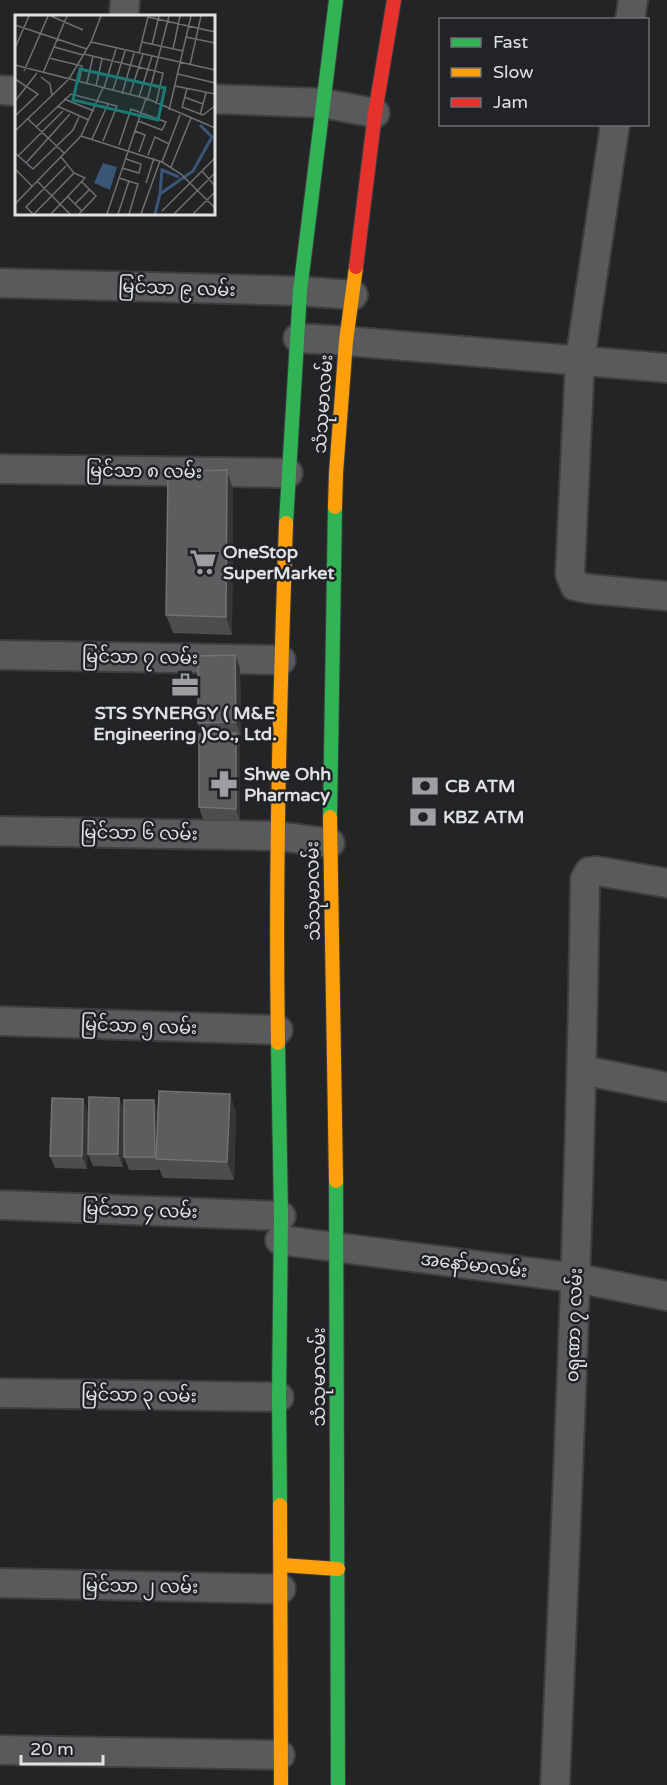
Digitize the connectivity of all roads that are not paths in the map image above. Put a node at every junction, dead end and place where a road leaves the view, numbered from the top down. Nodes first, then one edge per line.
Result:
1 (125, 0) edge
2 (336, 0) edge
3 (394, 0) edge
4 (633, 0) edge
5 (124, 15) edge
6 (630, 18) edge
7 (0, 90) edge
8 (15, 91) edge
9 (214, 99) edge
10 (322, 104) junction
11 (375, 113) junction
12 (615, 126) edge
13 (0, 283) edge
14 (300, 291) junction
15 (353, 295) junction
16 (298, 338) junction
17 (346, 341) junction
18 (580, 360) junction
19 (667, 368) edge
20 (0, 470) edge
21 (288, 473) junction
22 (667, 596) edge
23 (0, 655) edge
24 (281, 660) junction
25 (0, 831) edge
26 (278, 836) junction
27 (330, 843) junction
28 (667, 883) edge
29 (0, 1022) edge
30 (278, 1030) junction
31 (582, 1070) junction
32 (667, 1087) edge
33 (0, 1205) edge
34 (280, 1228) junction
35 (337, 1248) junction
36 (576, 1278) junction
37 (667, 1296) edge
38 (0, 1393) edge
39 (279, 1396) junction
40 (338, 1569) junction
41 (281, 1577) junction
42 (0, 1583) edge
43 (0, 1750) edge
44 (280, 1755) junction
45 (280, 1785) edge
46 (338, 1785) edge
47 (555, 1785) edge

1 - 5 street
2 - 10 main road, သံသုမာလမ်း
3 - 11 main road, သံသုမာလမ်း
4 - 6 street
7 - 8 street
9 - 10 street
10 - 11 street
10 - 14 main road, သံသုမာလမ်း
11 - 15 main road, သံသုမာလမ်း
12 - 18 street
13 - 14 street, မြင်သာ ၉ လမ်း
14 - 15 street, မြင်သာ ၉ လမ်း
14 - 16 main road, သံသုမာလမ်း
15 - 17 main road, သံသုမာလမ်း
16 - 17 street
16 - 21 main road, သံသုမာလမ်း
17 - 18 street
17 - 27 main road, သံသုမာလမ်း
18 - 19 street
18 - 22 street
20 - 21 street, မြင်သာ ၈ လမ်း
21 - 24 main road, သံသုမာလမ်း
23 - 24 street, မြင်သာ ၇ လမ်း
24 - 26 main road, သံသုမာလမ်း
25 - 26 street, မြင်သာ ၆ လမ်း
26 - 27 street, မြင်သာ ၆ လမ်း
26 - 30 main road, သံသုမာလမ်း
27 - 35 main road, သံသုမာလမ်း
28 - 31 street, ၀ရုဏာ ၇ လမ်း
29 - 30 street, မြင်သာ ၅ လမ်း
30 - 34 main road, သံသုမာလမ်း
31 - 32 street
31 - 36 street, ၀ရုဏာ ၇ လမ်း
33 - 34 street, မြင်သာ ၄ လမ်း
34 - 35 street, အနော်မာလမ်း
34 - 39 main road, သံသုမာလမ်း
35 - 36 street, အနော်မာလမ်း
35 - 40 main road, သံသုမာလမ်း
36 - 37 street, အနော်မာလမ်း
36 - 47 street, ၀ရုဏာ ၇ လမ်း
38 - 39 street, မြင်သာ ၃ လမ်း
39 - 41 main road, သံသုမာလမ်း
40 - 41 main road
40 - 46 main road, သံသုမာလမ်း
41 - 42 street, မြင်သာ ၂ လမ်း
41 - 44 main road, သံသုမာလမ်း
43 - 44 street
44 - 45 main road, သံသုမာလမ်း

